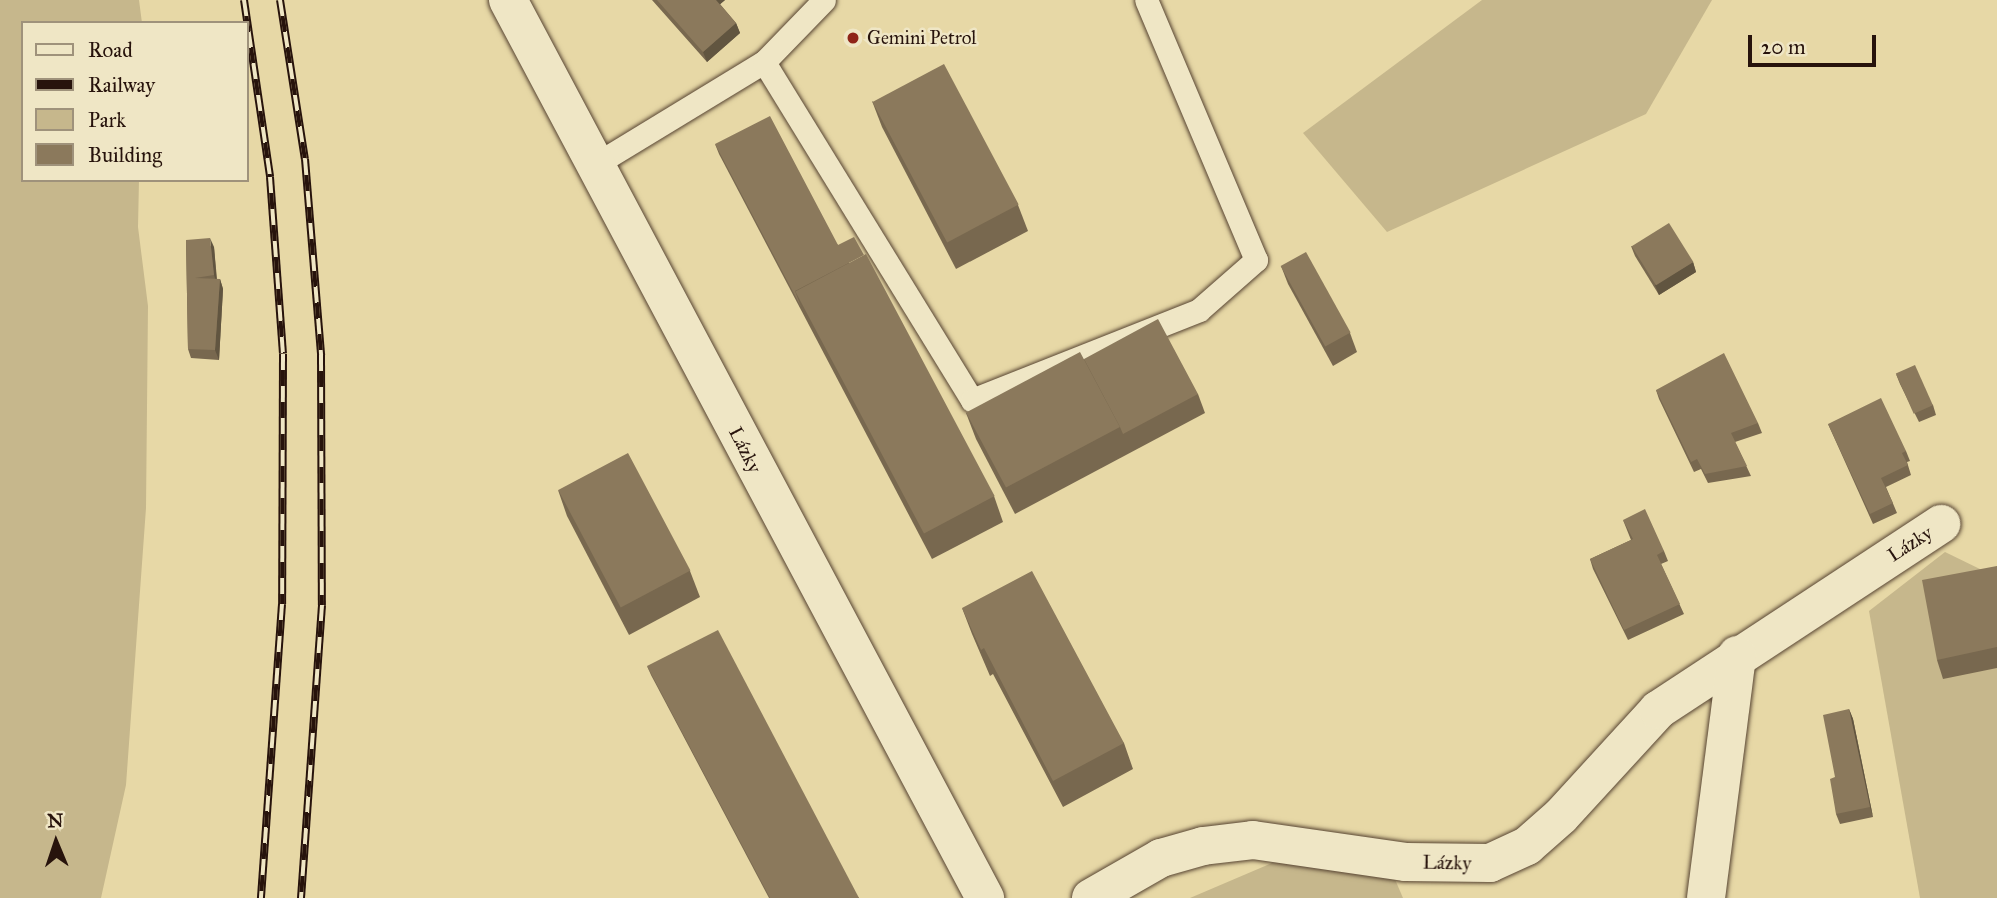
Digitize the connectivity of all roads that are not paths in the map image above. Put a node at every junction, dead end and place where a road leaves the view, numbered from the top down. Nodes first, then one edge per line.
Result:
1 (824, 0) edge
2 (1146, 0) edge
3 (517, 4) edge
4 (764, 62) junction
5 (596, 164) junction
6 (1941, 524) dead end
7 (1737, 655) junction
8 (985, 898) edge
9 (1091, 898) edge
10 (1706, 898) edge

1 - 4 lane
2 - 4 lane
3 - 5 street, Lázky
4 - 5 lane
5 - 8 street, Lázky
6 - 7 street, Lázky
7 - 9 street, Lázky
7 - 10 street

